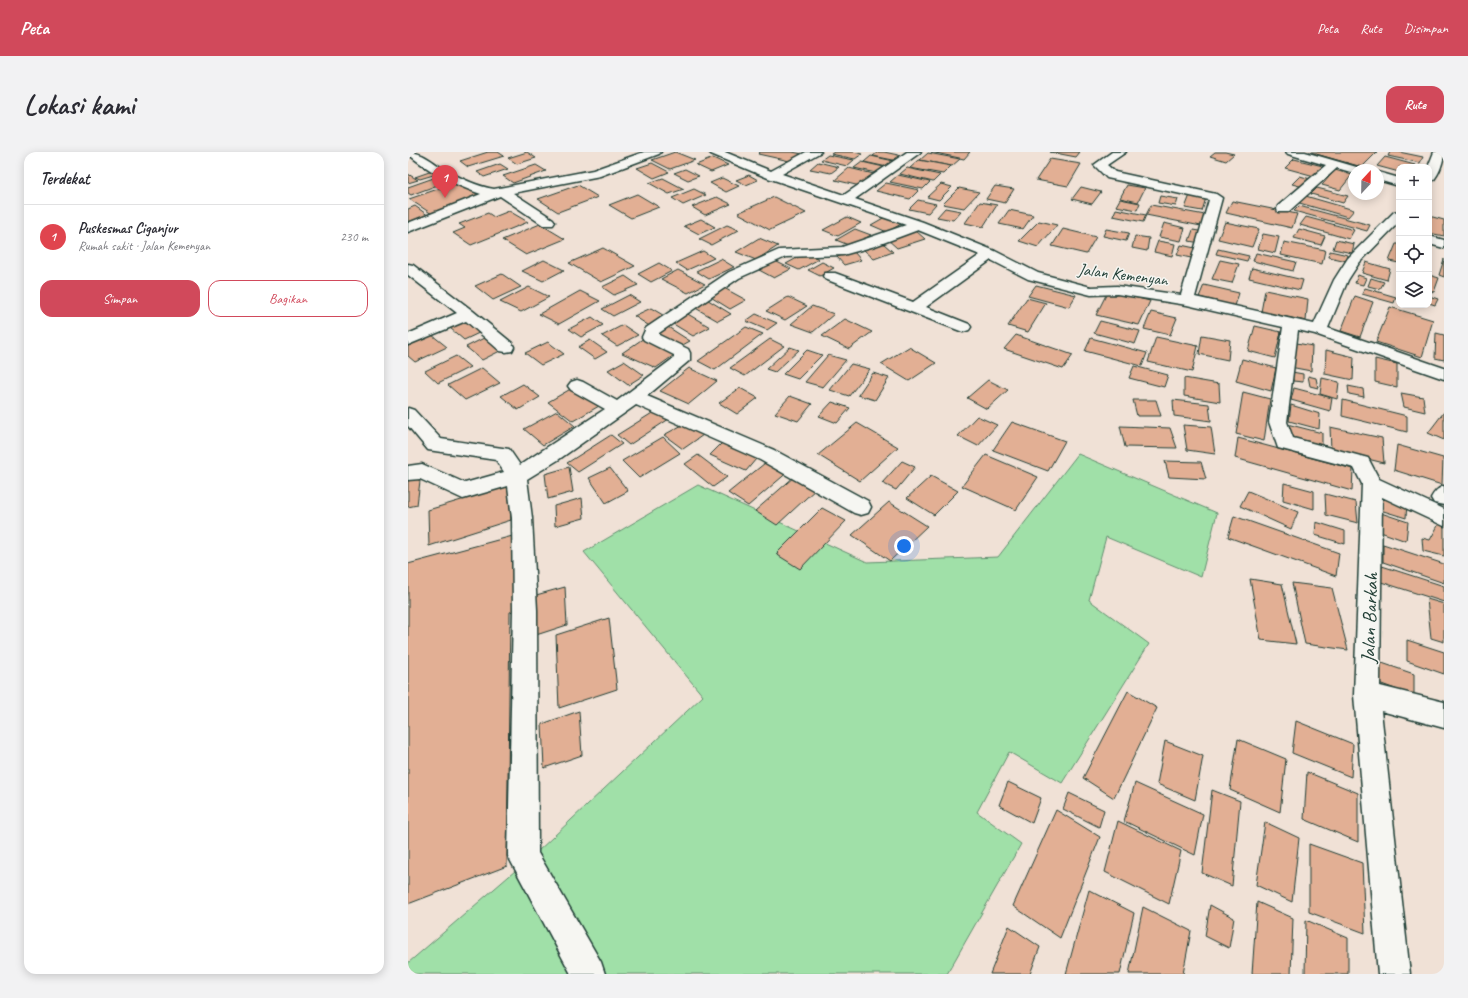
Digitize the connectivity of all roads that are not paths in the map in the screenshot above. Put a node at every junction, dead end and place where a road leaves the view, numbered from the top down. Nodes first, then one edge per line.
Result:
1 (412, 152) edge
2 (655, 152) edge
3 (716, 152) edge
4 (815, 152) edge
5 (915, 152) edge
6 (1120, 152) edge
7 (1292, 152) edge
8 (1440, 152) edge
9 (1335, 164) junction
10 (1348, 168) edge
11 (772, 175) junction
12 (1384, 178) edge
13 (1396, 181) edge
14 (1432, 184) edge
15 (498, 193) junction
16 (845, 200) junction
17 (1283, 209) dead end
18 (548, 222) dead end
19 (918, 225) junction
20 (408, 228) edge
21 (1393, 230) edge
22 (1432, 241) edge
23 (1444, 244) edge
24 (990, 254) junction
25 (408, 268) edge
26 (830, 276) dead end
27 (1187, 300) junction
28 (915, 308) junction
29 (468, 314) junction
30 (1291, 324) junction
31 (963, 327) dead end
32 (1319, 330) junction
33 (408, 340) edge
34 (506, 347) dead end
35 (1444, 374) edge
36 (577, 386) dead end
37 (634, 397) junction
38 (618, 409) junction
39 (408, 414) edge
40 (408, 473) edge
41 (517, 476) junction
42 (1372, 484) junction
43 (860, 507) dead end
44 (1444, 518) edge
45 (1367, 695) junction
46 (1444, 715) edge
47 (588, 974) edge
48 (1394, 974) edge

1 - 15 street
2 - 15 street
3 - 11 street, Jalan Kemenyan
4 - 11 street
5 - 16 street
6 - 27 street
7 - 9 street
8 - 14 street
9 - 10 street
9 - 17 street
11 - 16 street, Jalan Kemenyan
12 - 13 street
15 - 18 street
15 - 20 street
16 - 19 street, Jalan Kemenyan
19 - 24 street, Jalan Kemenyan
19 - 37 street
21 - 32 street
22 - 23 street
24 - 27 street, Jalan Kemenyan
24 - 28 street
25 - 29 street
26 - 28 street
27 - 30 street, Jalan Kemenyan
28 - 31 street
29 - 33 street
29 - 34 street
30 - 32 street, Jalan Kemenyan
30 - 42 street, Jalan Barkah
32 - 35 street, Jalan Kemenyan
36 - 38 street
37 - 38 street
37 - 43 street
38 - 41 street
39 - 41 street
40 - 41 street
41 - 47 street
42 - 44 street
42 - 45 street, Jalan Barkah
45 - 46 street
45 - 48 street, Jalan Barkah

